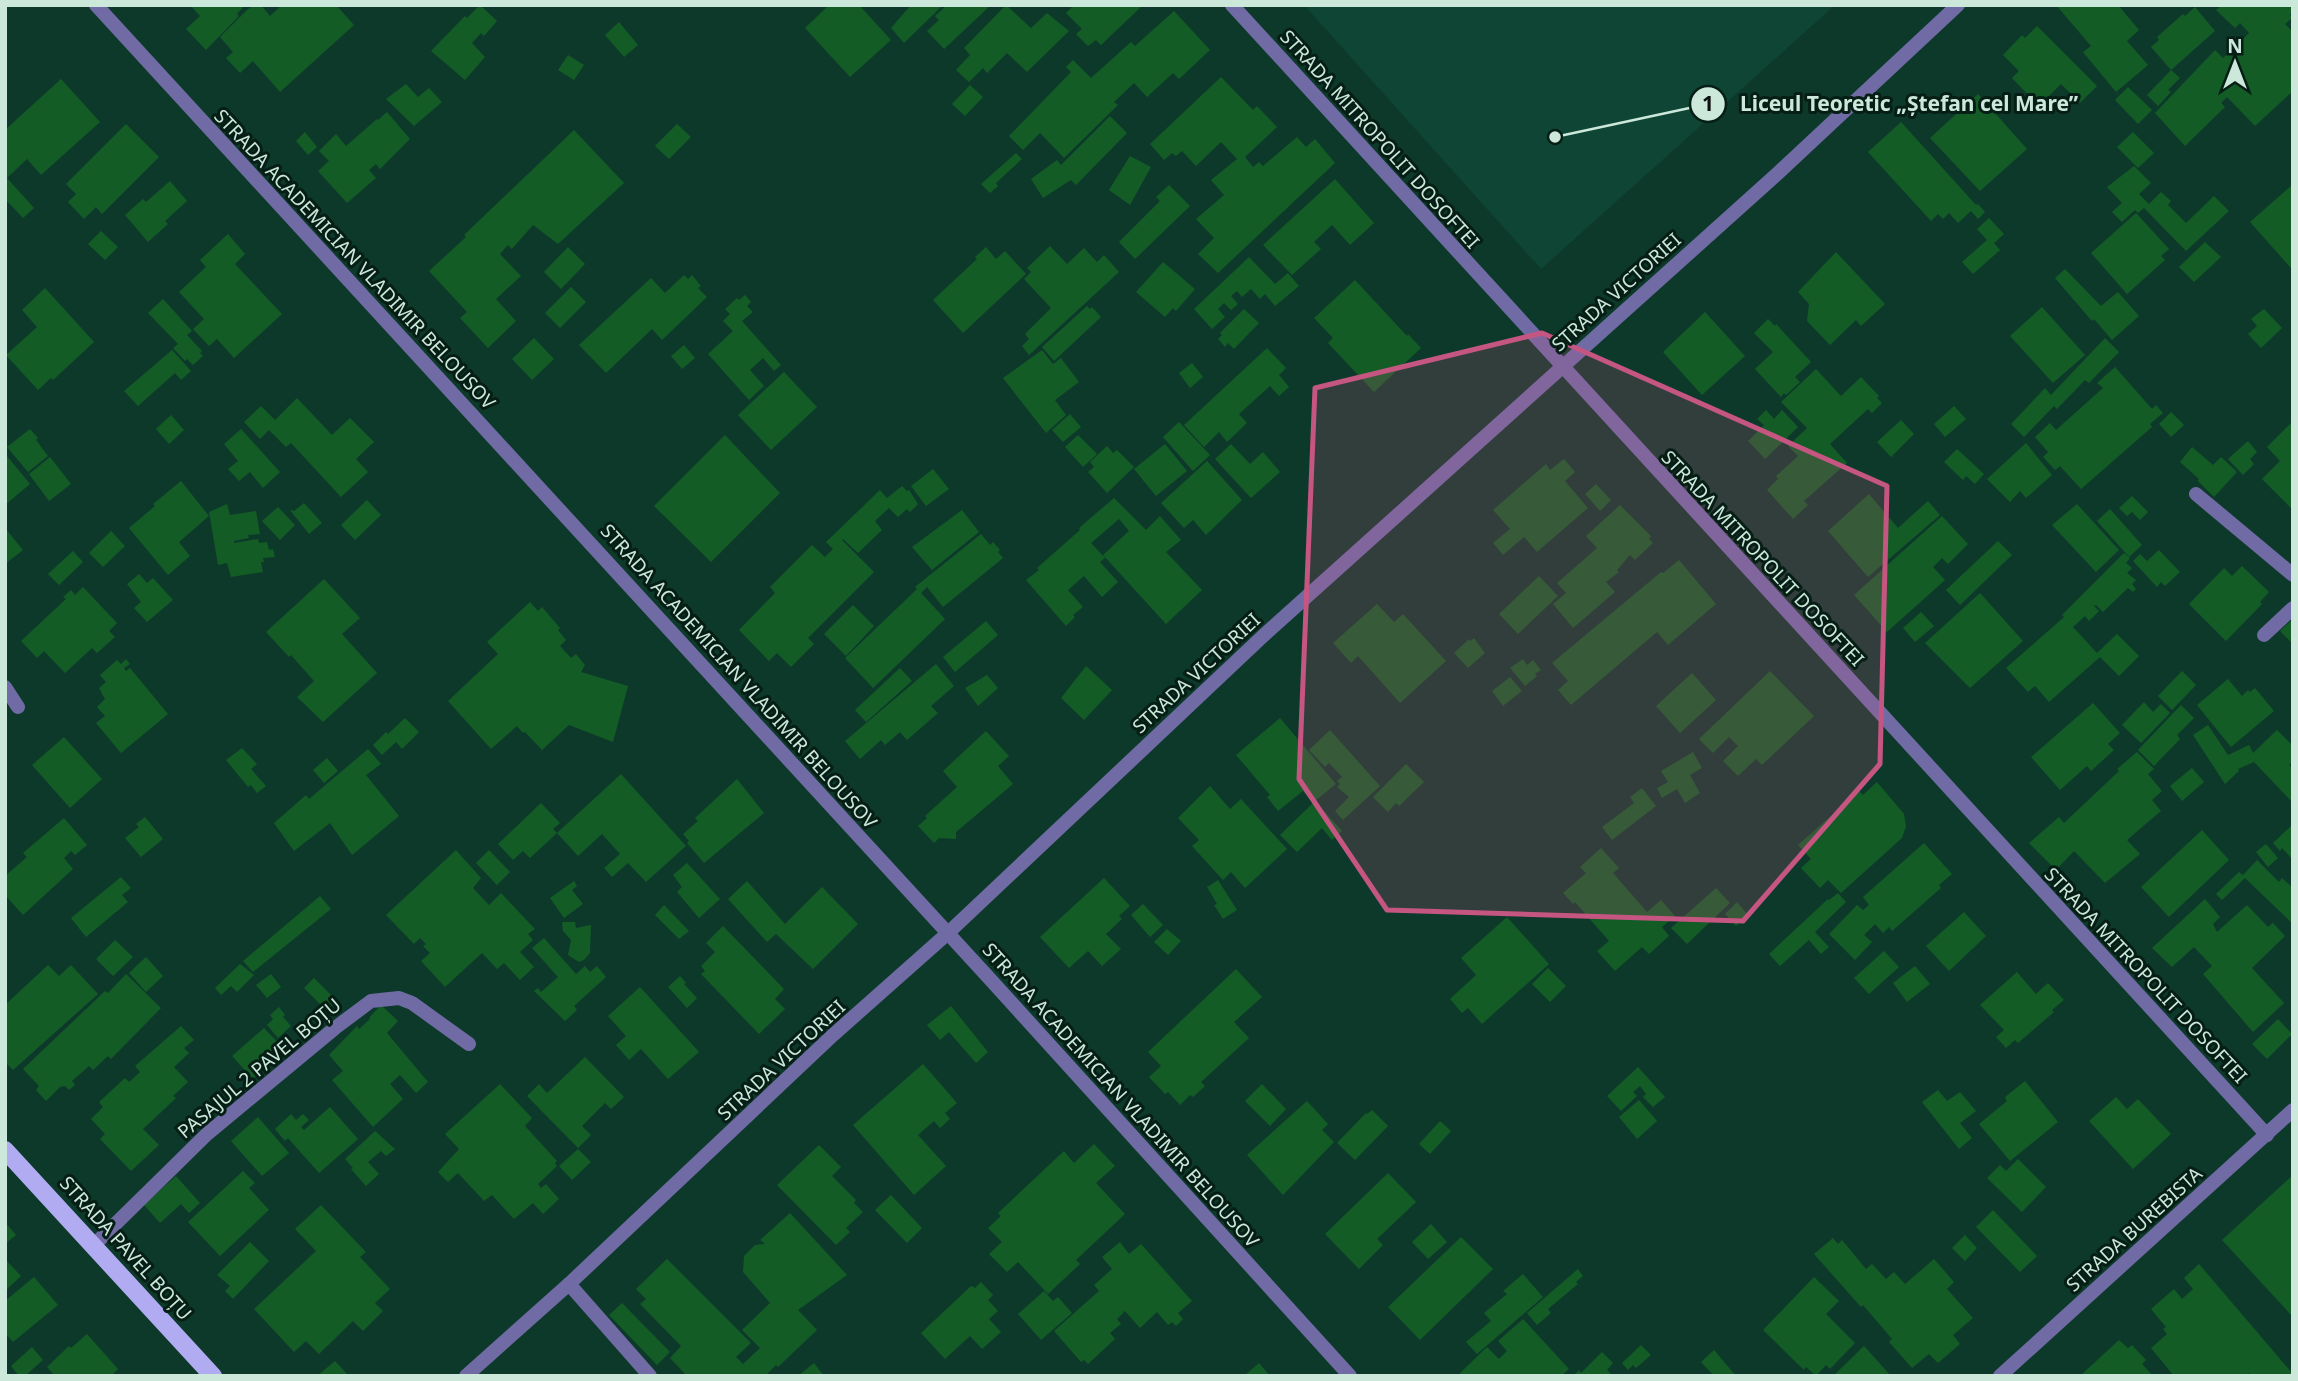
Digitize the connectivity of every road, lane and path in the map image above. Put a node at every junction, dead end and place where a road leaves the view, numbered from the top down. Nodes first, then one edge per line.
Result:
1 (96, 5) edge
2 (1232, 5) edge
3 (1958, 5) edge
4 (1562, 367) junction
5 (2196, 494) dead end
6 (2293, 575) edge
7 (2293, 608) edge
8 (2264, 635) dead end
9 (5, 687) edge
10 (18, 706) dead end
11 (948, 933) junction
12 (469, 1044) dead end
13 (2293, 1110) edge
14 (2267, 1135) junction
15 (5, 1150) edge
16 (94, 1245) junction
17 (569, 1284) junction
18 (213, 1376) edge
19 (466, 1376) edge
20 (650, 1376) edge
21 (1350, 1376) edge
22 (2000, 1376) edge

1 - 11 street, STRADA ACADEMICIAN VLADIMIR BELOUSOV
2 - 4 street, STRADA MITROPOLIT DOSOFTEI
3 - 4 street, STRADA VICTORIEI
4 - 11 street, STRADA VICTORIEI
4 - 14 street, STRADA MITROPOLIT DOSOFTEI
5 - 6 street
7 - 8 street
9 - 10 street
11 - 17 street, STRADA VICTORIEI
11 - 21 street, STRADA ACADEMICIAN VLADIMIR BELOUSOV
12 - 16 street, PASAJUL 2 PAVEL BOȚU
13 - 14 street, STRADA BUREBISTA
14 - 22 street, STRADA BUREBISTA
15 - 16 main road, STRADA PAVEL BOȚU
16 - 18 main road, STRADA PAVEL BOȚU
17 - 19 street, STRADA VICTORIEI
17 - 20 street

